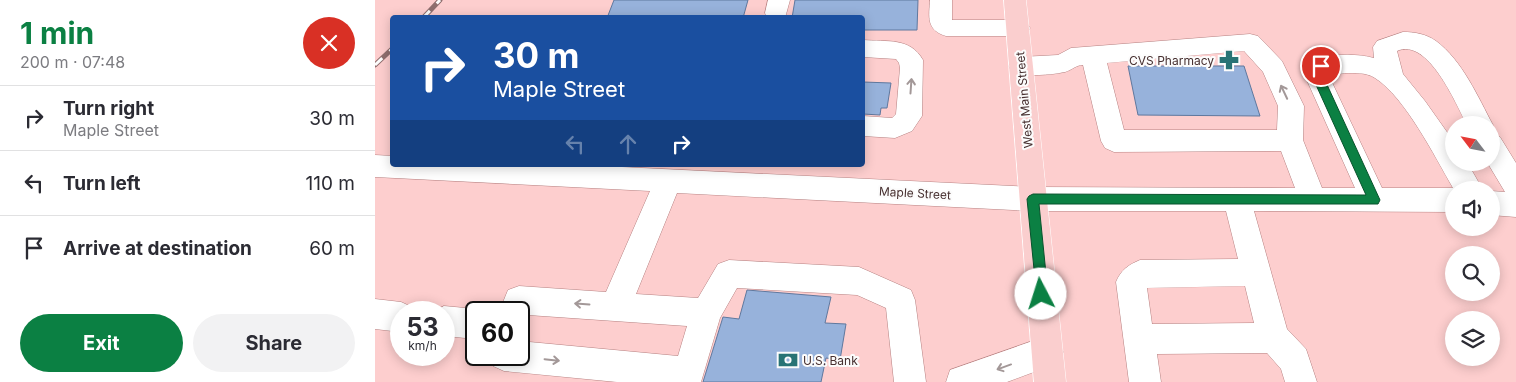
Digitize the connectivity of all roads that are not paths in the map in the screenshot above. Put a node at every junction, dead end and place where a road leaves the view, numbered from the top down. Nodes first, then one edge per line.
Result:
1 (941, 0) edge
2 (1015, 0) edge
3 (1019, 48) junction
4 (865, 49) edge
5 (1082, 56) junction
6 (1393, 78) junction
7 (1475, 116) edge
8 (865, 126) edge
9 (1290, 140) junction
10 (1500, 160) edge
11 (376, 166) edge
12 (390, 166) edge
13 (410, 167) edge
14 (683, 175) edge
15 (1463, 181) edge
16 (1516, 187) edge
17 (1033, 199) junction
18 (1237, 200) junction
19 (1313, 200) junction
20 (1374, 200) junction
21 (1445, 200) edge
22 (1500, 204) edge
23 (1516, 205) edge
24 (1257, 272) junction
25 (530, 306) edge
26 (615, 307) junction
27 (695, 313) junction
28 (375, 314) edge
29 (390, 316) edge
30 (1274, 338) junction
31 (1139, 339) junction
32 (530, 358) edge
33 (1048, 367) edge
34 (677, 375) edge
35 (910, 382) edge
36 (962, 382) edge
37 (1145, 382) edge
38 (1301, 382) edge

1 - 3 street
2 - 3 main road, West Main Street
3 - 5 street
3 - 17 main road, West Main Street
8 -> 4 street
5 - 9 street
9 -> 5 street
6 - 7 street
6 - 15 street
6 - 20 street
9 - 19 street
10 - 16 street
11 - 12 street, Maple Street
13 - 14 street, Maple Street
14 - 17 street, Maple Street
14 - 26 street
17 - 18 street, Maple Street
17 - 33 main road, West Main Street
18 - 19 street, Maple Street
18 - 24 street
19 - 20 street, Maple Street
20 - 21 street, Maple Street
22 - 23 street
24 - 30 street
24 - 31 street
26 -> 25 street
26 - 27 street
27 - 34 street
27 - 35 street
28 - 29 street
30 - 31 street
30 - 38 street
31 - 37 street
32 -> 34 street
33 -> 36 street

